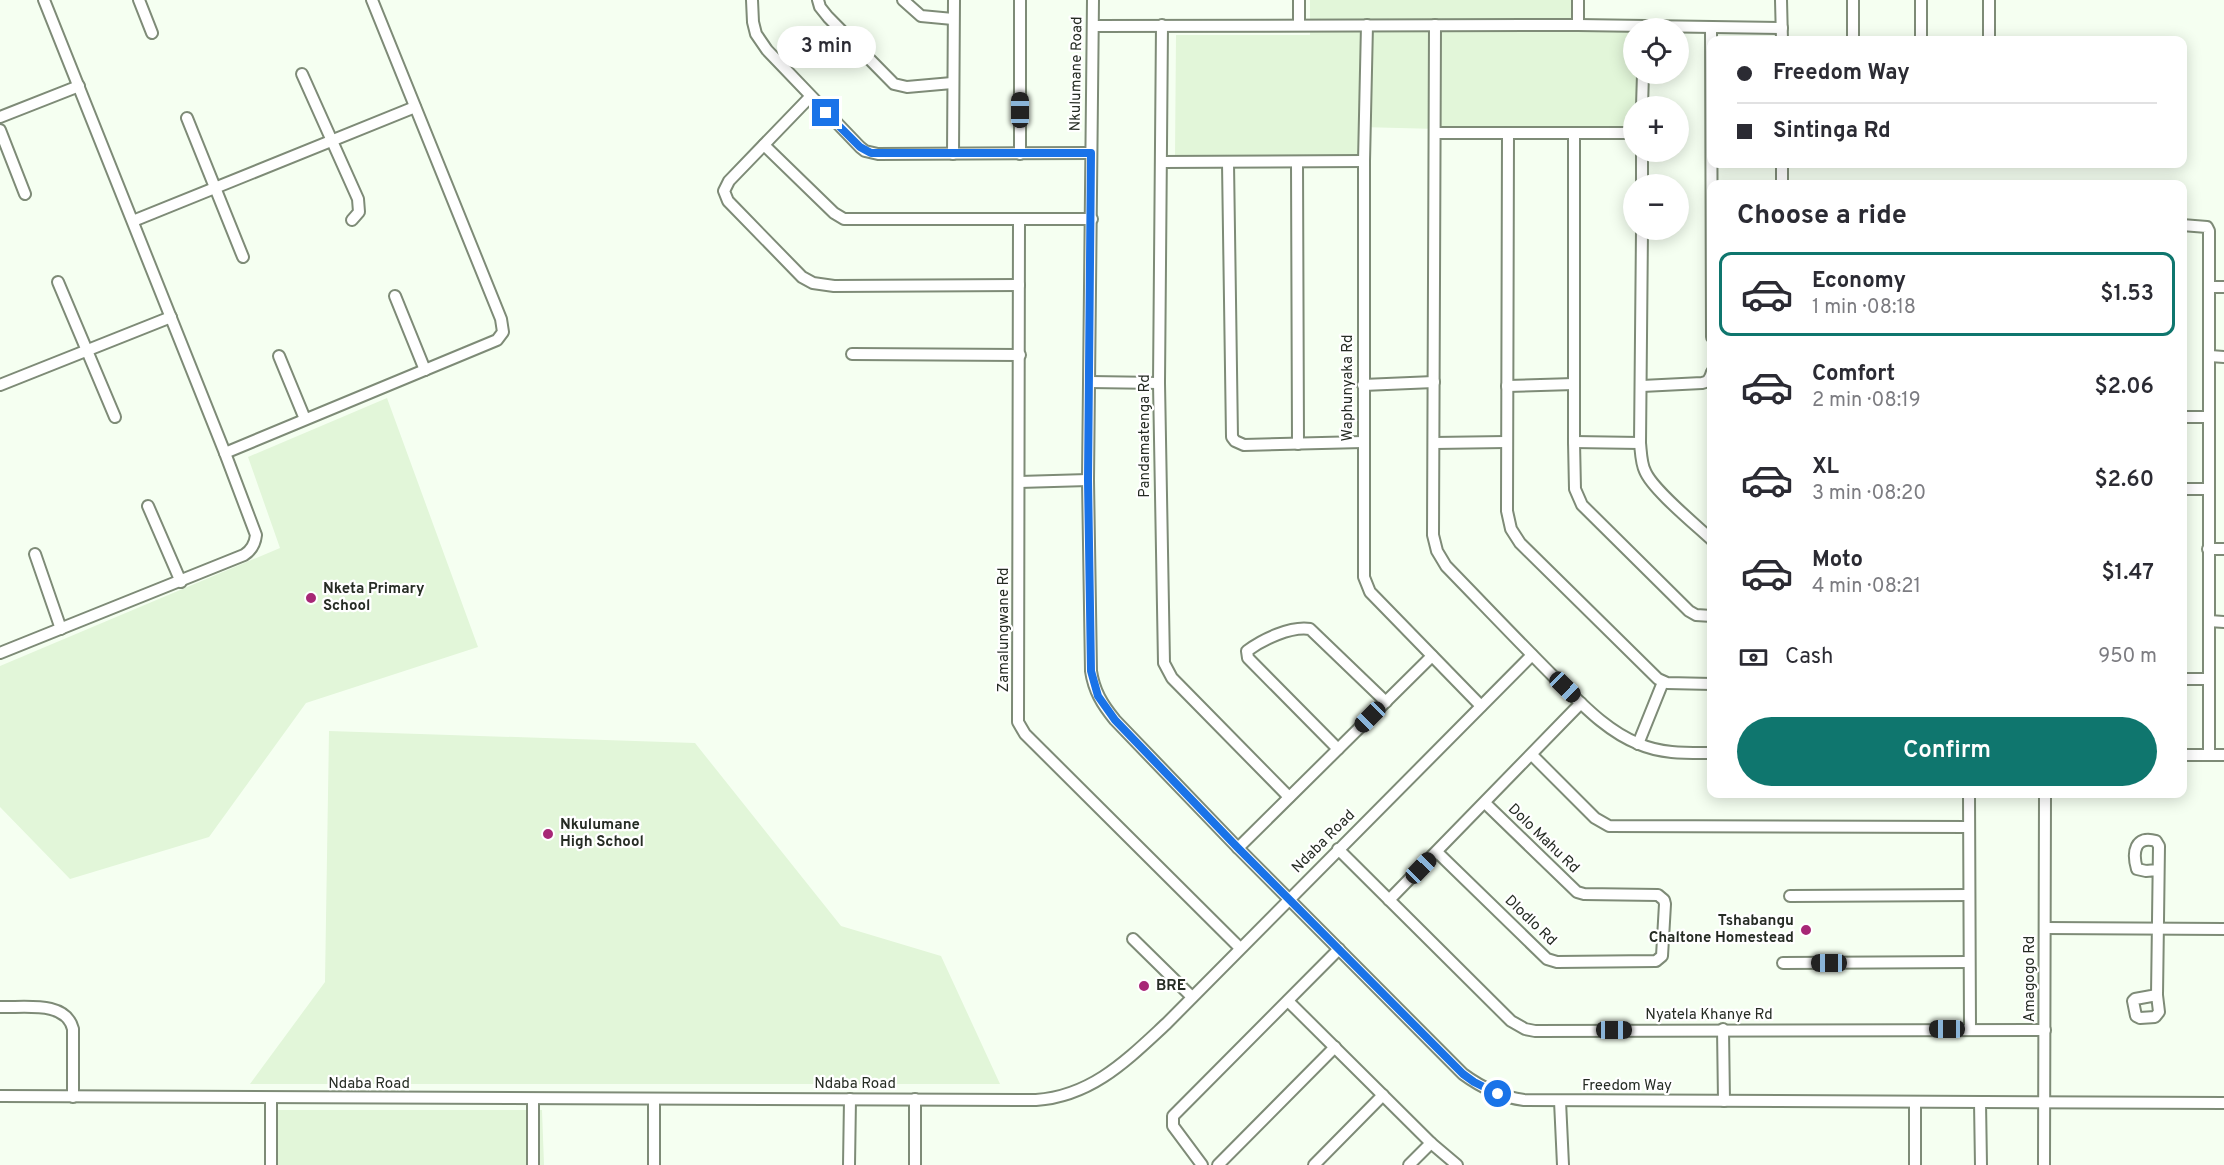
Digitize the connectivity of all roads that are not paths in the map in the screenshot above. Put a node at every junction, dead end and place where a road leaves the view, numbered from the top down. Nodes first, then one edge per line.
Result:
1 (44, 0) edge
2 (139, 0) edge
3 (372, 0) edge
4 (752, 0) edge
5 (818, 0) edge
6 (903, 0) edge
7 (954, 0) edge
8 (1020, 0) edge
9 (1093, 0) edge
10 (1299, 0) edge
11 (1578, 0) edge
12 (1781, 0) edge
13 (1853, 0) edge
14 (1921, 0) edge
15 (1989, 0) edge
16 (953, 19) junction
17 (1162, 25) junction
18 (1299, 25) junction
19 (1367, 25) junction
20 (1436, 25) junction
21 (1578, 25) junction
22 (1093, 26) junction
23 (1623, 27) edge
24 (1689, 28) edge
25 (1711, 28) junction
26 (1782, 28) junction
27 (152, 33) dead end
28 (1711, 36) edge
29 (1782, 36) edge
30 (1853, 36) edge
31 (1921, 36) edge
32 (1989, 36) edge
33 (302, 74) dead end
34 (952, 83) junction
35 (79, 86) junction
36 (810, 97) junction
37 (415, 106) junction
38 (0, 117) edge
39 (187, 118) dead end
40 (0, 130) edge
41 (1436, 132) junction
42 (1508, 133) junction
43 (1574, 133) junction
44 (1623, 133) edge
45 (332, 140) junction
46 (764, 145) junction
47 (1091, 153) junction
48 (953, 154) junction
49 (1020, 154) junction
50 (1364, 161) junction
51 (1162, 162) junction
52 (1297, 162) junction
53 (1228, 163) junction
54 (214, 188) junction
55 (26, 194) dead end
56 (1092, 219) junction
57 (352, 220) dead end
58 (1019, 220) junction
59 (133, 221) junction
60 (2187, 225) edge
61 (1642, 240) edge
62 (243, 257) dead end
63 (58, 282) dead end
64 (1019, 285) junction
65 (2224, 287) edge
66 (2209, 288) junction
67 (395, 296) dead end
68 (171, 317) junction
69 (88, 349) junction
70 (852, 354) dead end
71 (1020, 355) junction
72 (279, 356) dead end
73 (2210, 357) junction
74 (2224, 357) edge
75 (424, 370) junction
76 (1707, 380) edge
77 (1090, 382) junction
78 (1434, 382) junction
79 (1159, 383) junction
80 (1574, 384) junction
81 (0, 385) edge
82 (1363, 385) junction
83 (1507, 386) junction
84 (1642, 386) junction
85 (115, 417) dead end
86 (2187, 417) edge
87 (2209, 417) junction
88 (305, 419) junction
89 (1363, 442) junction
90 (1506, 442) junction
91 (1574, 442) junction
92 (1434, 443) junction
93 (1640, 443) junction
94 (1298, 444) junction
95 (225, 453) junction
96 (1088, 480) junction
97 (1019, 482) junction
98 (2187, 489) edge
99 (2209, 489) junction
100 (148, 506) dead end
101 (1707, 535) edge
102 (2208, 549) junction
103 (2224, 549) edge
104 (34, 554) dead end
105 (181, 582) junction
106 (1707, 616) edge
107 (2209, 621) junction
108 (2224, 622) edge
109 (61, 629) junction
110 (0, 653) edge
111 (1532, 655) junction
112 (1432, 656) junction
113 (2187, 679) edge
114 (2208, 679) junction
115 (1663, 682) junction
116 (1707, 684) edge
117 (1386, 702) junction
118 (1581, 703) junction
119 (1481, 706) junction
120 (1638, 744) junction
121 (1338, 749) junction
122 (1707, 753) edge
123 (1532, 755) junction
124 (2187, 755) edge
125 (2209, 755) junction
126 (2224, 755) edge
127 (1289, 797) junction
128 (1969, 798) edge
129 (2044, 798) edge
130 (1485, 803) junction
131 (1969, 827) junction
132 (1238, 848) junction
133 (1338, 849) junction
134 (1437, 852) junction
135 (2157, 870) dead end
136 (1969, 895) junction
137 (1790, 896) dead end
138 (1289, 899) junction
139 (1389, 900) junction
140 (2045, 928) junction
141 (2158, 928) junction
142 (2224, 928) edge
143 (1133, 939) dead end
144 (1240, 948) junction
145 (1339, 949) junction
146 (1660, 959) joint
147 (1969, 962) junction
148 (1782, 963) dead end
149 (2157, 995) dead end
150 (1192, 997) junction
151 (1288, 1001) junction
152 (0, 1008) edge
153 (1970, 1028) junction
154 (1723, 1029) junction
155 (2045, 1030) junction
156 (1335, 1047) junction
157 (1383, 1095) junction
158 (0, 1096) edge
159 (73, 1097) junction
160 (271, 1099) junction
161 (533, 1099) junction
162 (850, 1099) junction
163 (915, 1099) junction
164 (654, 1100) junction
165 (1560, 1101) junction
166 (1724, 1101) junction
167 (1915, 1102) junction
168 (1980, 1102) junction
169 (2044, 1102) junction
170 (2224, 1102) edge
171 (1431, 1143) junction
172 (271, 1165) edge
173 (533, 1165) edge
174 (654, 1165) edge
175 (849, 1165) edge
176 (915, 1165) edge
177 (1202, 1165) edge
178 (1218, 1165) edge
179 (1314, 1165) edge
180 (1409, 1165) edge
181 (1457, 1165) edge
182 (1563, 1165) edge
183 (1915, 1165) edge
184 (1981, 1165) edge
185 (2044, 1165) edge

1 - 35 street
2 - 27 street
3 - 37 street
4 - 36 street
5 - 34 street
6 - 16 street
7 - 16 street
8 - 49 street
9 - 22 street, Nkulumane Road
10 - 18 street
11 - 21 street
12 - 26 street
13 - 30 street
14 - 31 street
15 - 32 street
16 - 34 street
17 - 18 street
17 - 22 street
17 - 51 street, Pandamatenga Rd
18 - 19 street
19 - 20 street
19 - 50 street, Waphunyaka Rd
20 - 21 street
20 - 41 street
21 - 23 street
22 - 47 street, Nkulumane Road
24 - 25 street
25 - 26 street
25 - 28 street
26 - 29 street
33 - 45 street
34 - 48 street
35 - 38 street
35 - 59 street
36 - 46 street
36 - 48 street
37 - 45 street
37 - 75 street
39 - 54 street
40 - 55 street
41 - 42 street
41 - 78 street
42 - 43 street
42 - 83 street
43 - 44 street
43 - 80 street
45 - 54 street
45 - 57 street
46 - 58 street
46 - 64 street
47 - 49 street
47 - 56 street, Nkulumane Road
48 - 49 street
50 - 52 street
50 - 82 street, Waphunyaka Rd
51 - 53 street
51 - 79 street, Pandamatenga Rd
52 - 53 street
52 - 94 street
53 - 94 street
54 - 59 street
54 - 62 street
56 - 58 street
56 - 77 street, Nkulumane Road
58 - 64 street, Zamalungwane Rd
59 - 68 street
60 - 66 street
61 - 84 street
63 - 69 street
64 - 71 street, Zamalungwane Rd
65 - 66 street
66 - 73 street
67 - 75 street
68 - 69 street
68 - 95 street
69 - 81 street
69 - 85 street
70 - 71 street
71 - 97 street, Zamalungwane Rd
72 - 88 street
73 - 74 street
73 - 87 street
75 - 88 street
76 - 84 street
77 - 79 street
77 - 96 street, Nkulumane Road
78 - 82 street
78 - 92 street
79 - 127 street, Pandamatenga Rd
80 - 83 street
80 - 91 street
82 - 89 street, Waphunyaka Rd
83 - 90 street
84 - 93 street
86 - 87 street
87 - 99 street
88 - 95 street
89 - 94 street
89 - 112 street, Waphunyaka Rd
90 - 92 street
90 - 115 street
91 - 93 street
91 - 106 street
92 - 111 street
93 - 101 street
95 - 105 street
96 - 97 street
96 - 132 street, Nkulumane Road
97 - 144 street, Zamalungwane Rd
98 - 99 street
99 - 102 street
100 - 105 street
102 - 103 street
102 - 107 street
104 - 109 street
105 - 109 street
107 - 108 street
107 - 114 street
109 - 110 street
111 - 118 street
111 - 119 street, Ndaba Road
112 - 117 street
112 - 119 street, Waphunyaka Rd
113 - 114 street
114 - 125 street
115 - 116 street
115 - 120 street
117 - 121 street
117 - 121 street
118 - 120 street
118 - 123 street
119 - 133 street, Ndaba Road
120 - 122 street
121 - 127 street
123 - 130 street
123 - 131 street
124 - 125 street
125 - 126 street
127 - 132 street
128 - 131 street
129 - 140 street, Amagogo Rd
130 - 134 street
130 - 146 street, Dolo Mahu Rd
131 - 136 street
132 - 138 street, Nkulumane Road
133 - 138 street, Ndaba Road
133 - 139 street, Nyatela Khanye Rd
134 - 139 street
134 - 146 street, Dlodlo Rd
135 - 141 street
136 - 137 street
136 - 147 street
138 - 144 street, Ndaba Road
138 - 145 street, Freedom Way
139 - 154 street, Nyatela Khanye Rd
140 - 141 street
140 - 155 street, Amagogo Rd
141 - 142 street
141 - 149 street
143 - 150 street
144 - 150 street, Ndaba Road
145 - 151 street
145 - 165 street, Freedom Way
147 - 148 street
147 - 153 street
150 - 163 street, Ndaba Road
151 - 156 street
151 - 177 street
152 - 159 street
153 - 154 street, Nyatela Khanye Rd
153 - 155 street, Nyatela Khanye Rd
154 - 166 street
155 - 169 street, Amagogo Rd
156 - 157 street
156 - 178 street
157 - 171 street
157 - 179 street
158 - 159 street, Ndaba Road
159 - 160 street, Ndaba Road
160 - 161 street, Ndaba Road
160 - 172 street
161 - 164 street, Ndaba Road
161 - 173 street
162 - 163 street, Ndaba Road
162 - 164 street, Ndaba Road
162 - 175 street
163 - 176 street
164 - 174 street
165 - 166 street, Freedom Way
165 - 182 street
166 - 167 street, Freedom Way
167 - 168 street, Freedom Way
167 - 183 street
168 - 169 street, Freedom Way
168 - 184 street
169 - 170 street, Freedom Way
169 - 185 street, Amagogo Rd
171 - 180 street
171 - 181 street

